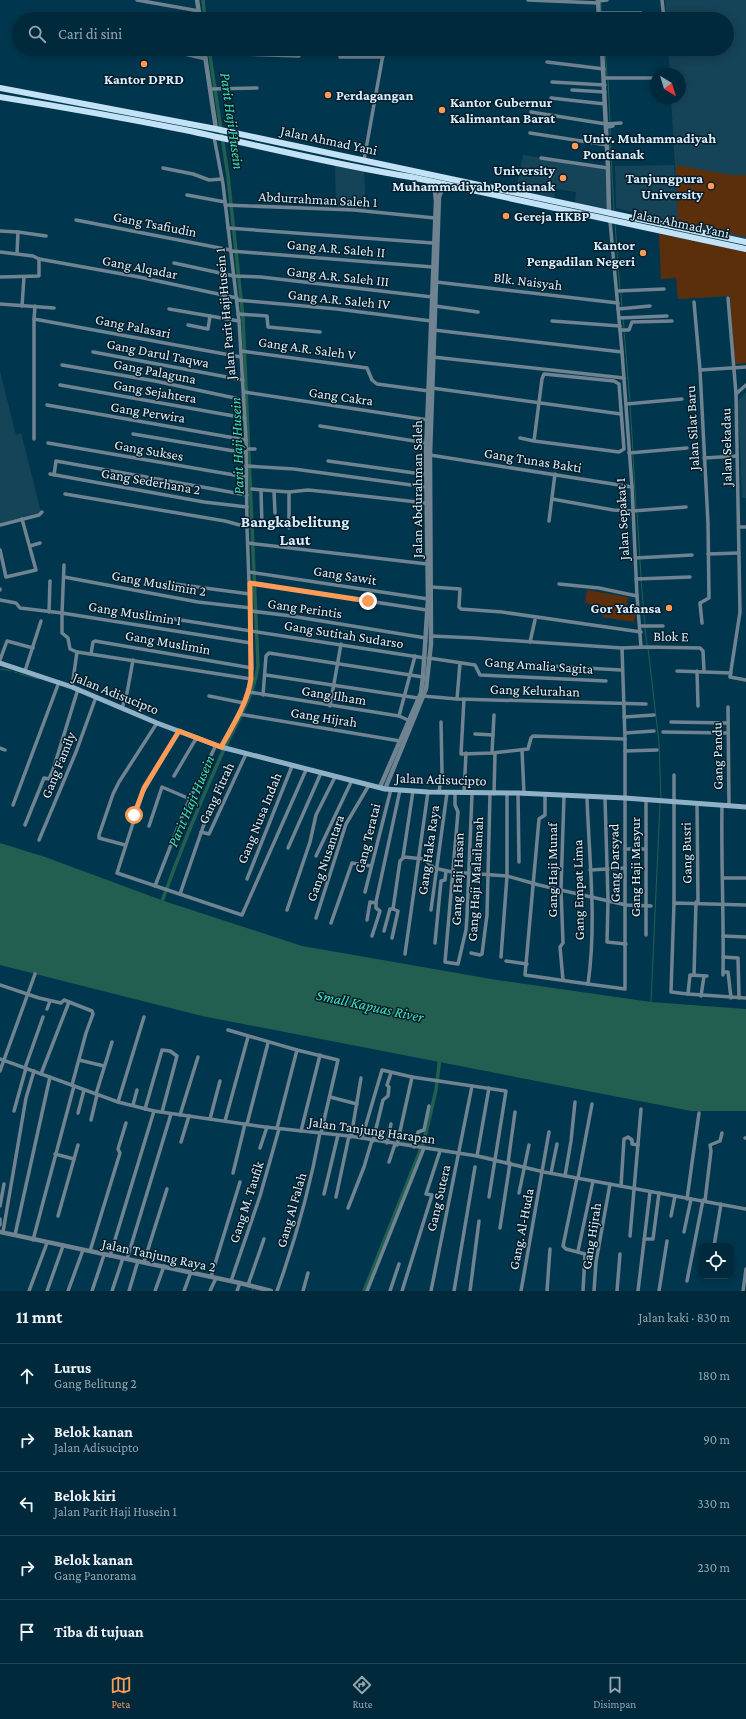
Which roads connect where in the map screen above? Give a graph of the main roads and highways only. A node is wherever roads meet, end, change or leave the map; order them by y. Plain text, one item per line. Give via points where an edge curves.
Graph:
1 (0, 88) edge
2 (0, 97) edge
3 (87, 104) junction
4 (85, 112) junction
5 (335, 155) junction
6 (333, 163) junction
7 (582, 207) junction
8 (580, 214) junction
9 (746, 242) edge
10 (746, 249) edge
11 (0, 663) edge
12 (746, 807) edge

1 - 3 highway, Jalan Ahmad Yani
2 - 4 highway, Jalan Ahmad Yani
3 - 4 highway
3 - 5 highway, Jalan Ahmad Yani
4 - 6 highway, Jalan Ahmad Yani
5 - 6 highway
5 - 7 highway, Jalan Ahmad Yani
6 - 8 highway, Jalan Ahmad Yani
7 - 8 highway
7 - 9 highway, Jalan Ahmad Yani
8 - 10 highway, Jalan Ahmad Yani
11 - 12 main road, Jalan Adisucipto via 75,688 157,723 220,746 382,788 447,793 625,798

